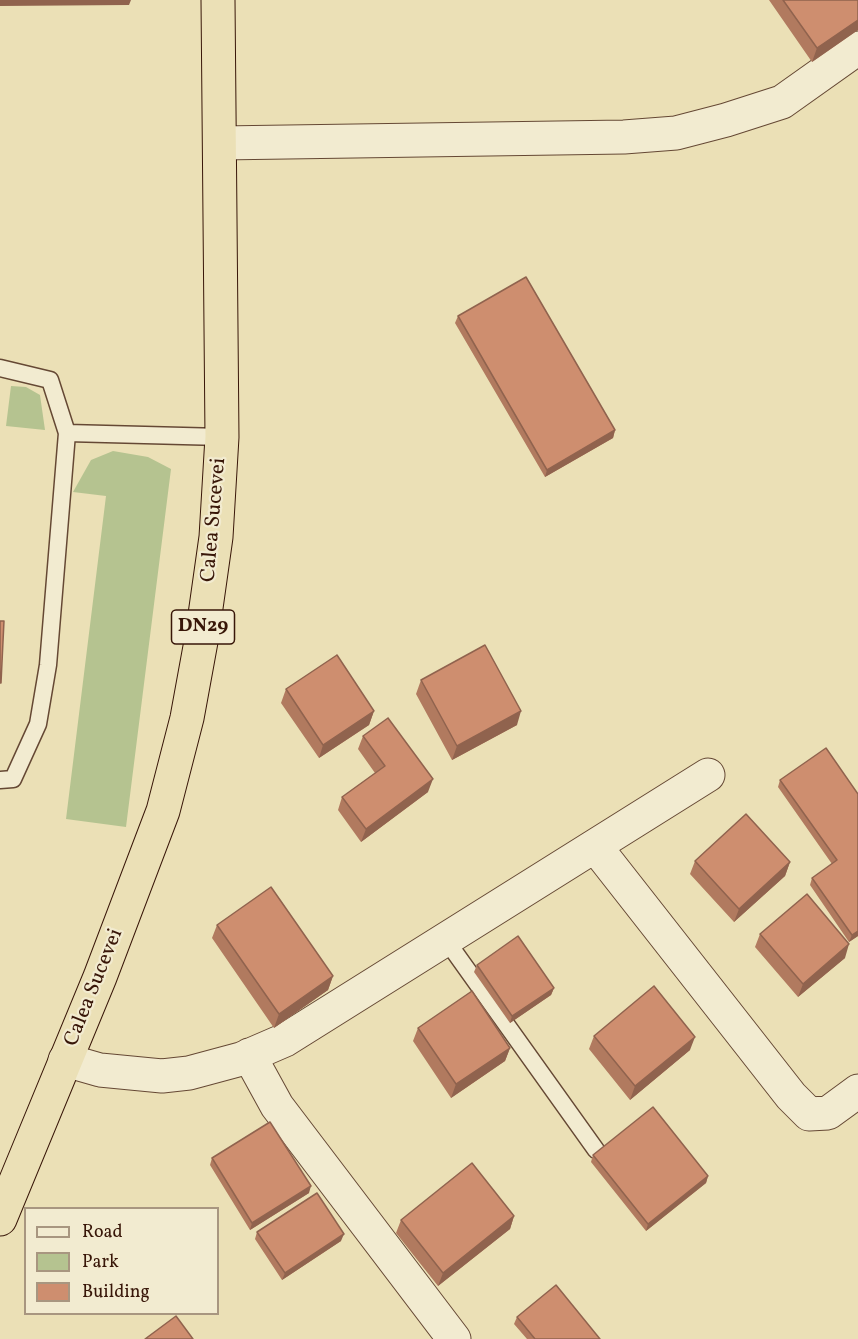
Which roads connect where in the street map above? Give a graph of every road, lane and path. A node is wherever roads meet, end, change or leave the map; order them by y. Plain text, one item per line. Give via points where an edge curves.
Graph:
1 (218, 0) edge
2 (858, 48) edge
3 (220, 143) junction
4 (0, 368) edge
5 (67, 433) junction
6 (222, 437) junction
7 (708, 775) dead end
8 (0, 780) edge
9 (595, 846) junction
10 (446, 940) junction
11 (249, 1055) junction
12 (65, 1060) junction
13 (858, 1091) edge
14 (596, 1150) edge
15 (0, 1219) edge
16 (454, 1339) edge

1 - 3 highway, Calea Sucevei / DN29
2 - 3 street via 782,102 676,133
3 - 6 highway, Calea Sucevei / DN29
4 - 5 lane via 50,380
5 - 6 lane
5 - 8 lane via 48,665 39,724 13,779
6 - 12 highway, Calea Sucevei / DN29 via 216,537 187,718 163,811
7 - 9 street
9 - 10 street
9 - 13 street via 809,1114 828,1113
10 - 11 street via 323,1018
10 - 14 lane
11 - 12 street via 189,1073 162,1076 100,1070
11 - 16 street via 277,1106
12 - 15 highway, Calea Sucevei / DN29

